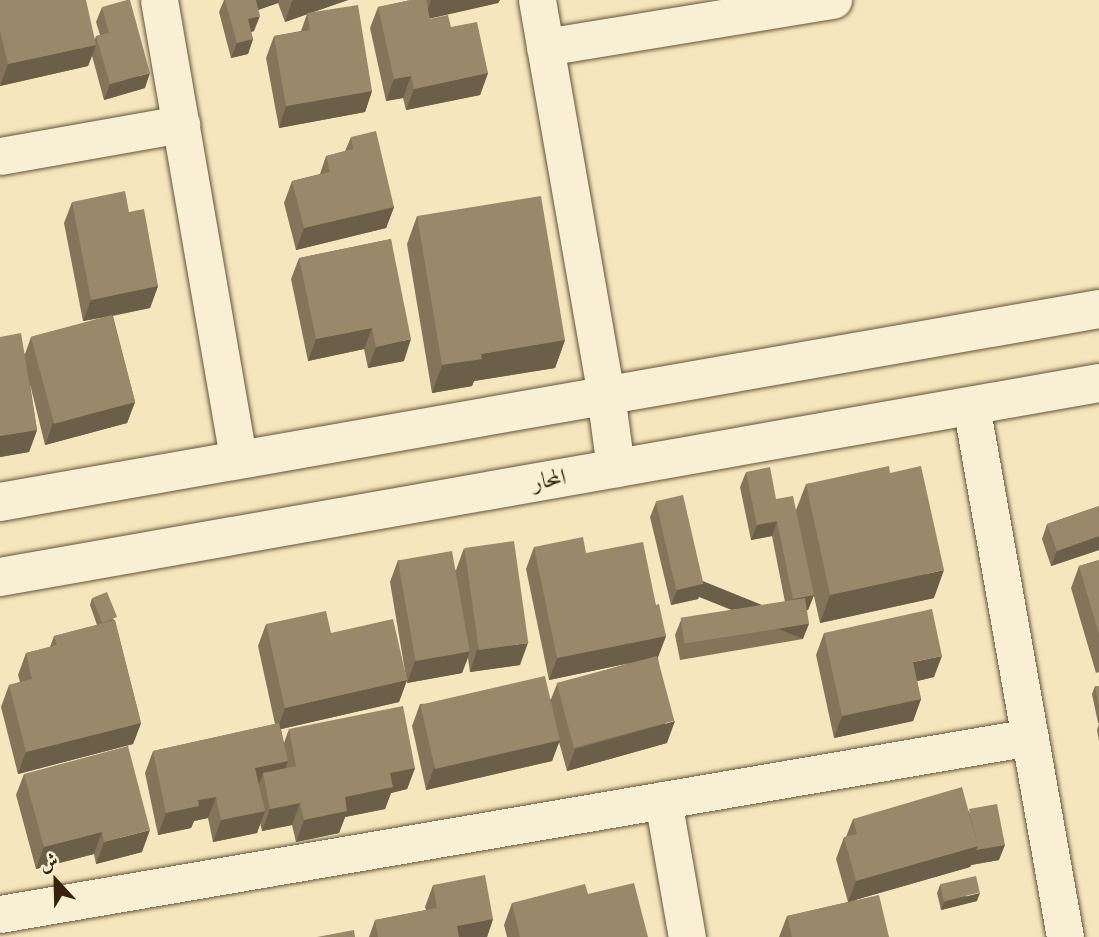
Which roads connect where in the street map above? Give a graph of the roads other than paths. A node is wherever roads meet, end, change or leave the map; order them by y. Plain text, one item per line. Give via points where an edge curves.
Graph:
1 (159, 0) edge
2 (537, 0) edge
3 (833, 0) edge
4 (545, 47) junction
5 (181, 124) junction
6 (0, 156) edge
7 (1099, 309) edge
8 (1099, 383) edge
9 (606, 395) junction
10 (971, 405) junction
11 (238, 459) junction
12 (616, 468) junction
13 (0, 502) edge
14 (0, 577) edge
15 (1030, 737) junction
16 (663, 800) junction
17 (18, 920) edge
18 (687, 937) edge
19 (1065, 937) edge

1 - 5 street
2 - 4 street
3 - 4 street
4 - 9 street
5 - 6 street
5 - 11 street
7 - 9 street
8 - 10 street, المحار
9 - 11 street
9 - 12 street
10 - 12 street, المحار
10 - 15 street
11 - 13 street
12 - 14 street, المحار
15 - 16 street
15 - 19 street
16 - 17 street
16 - 18 street

